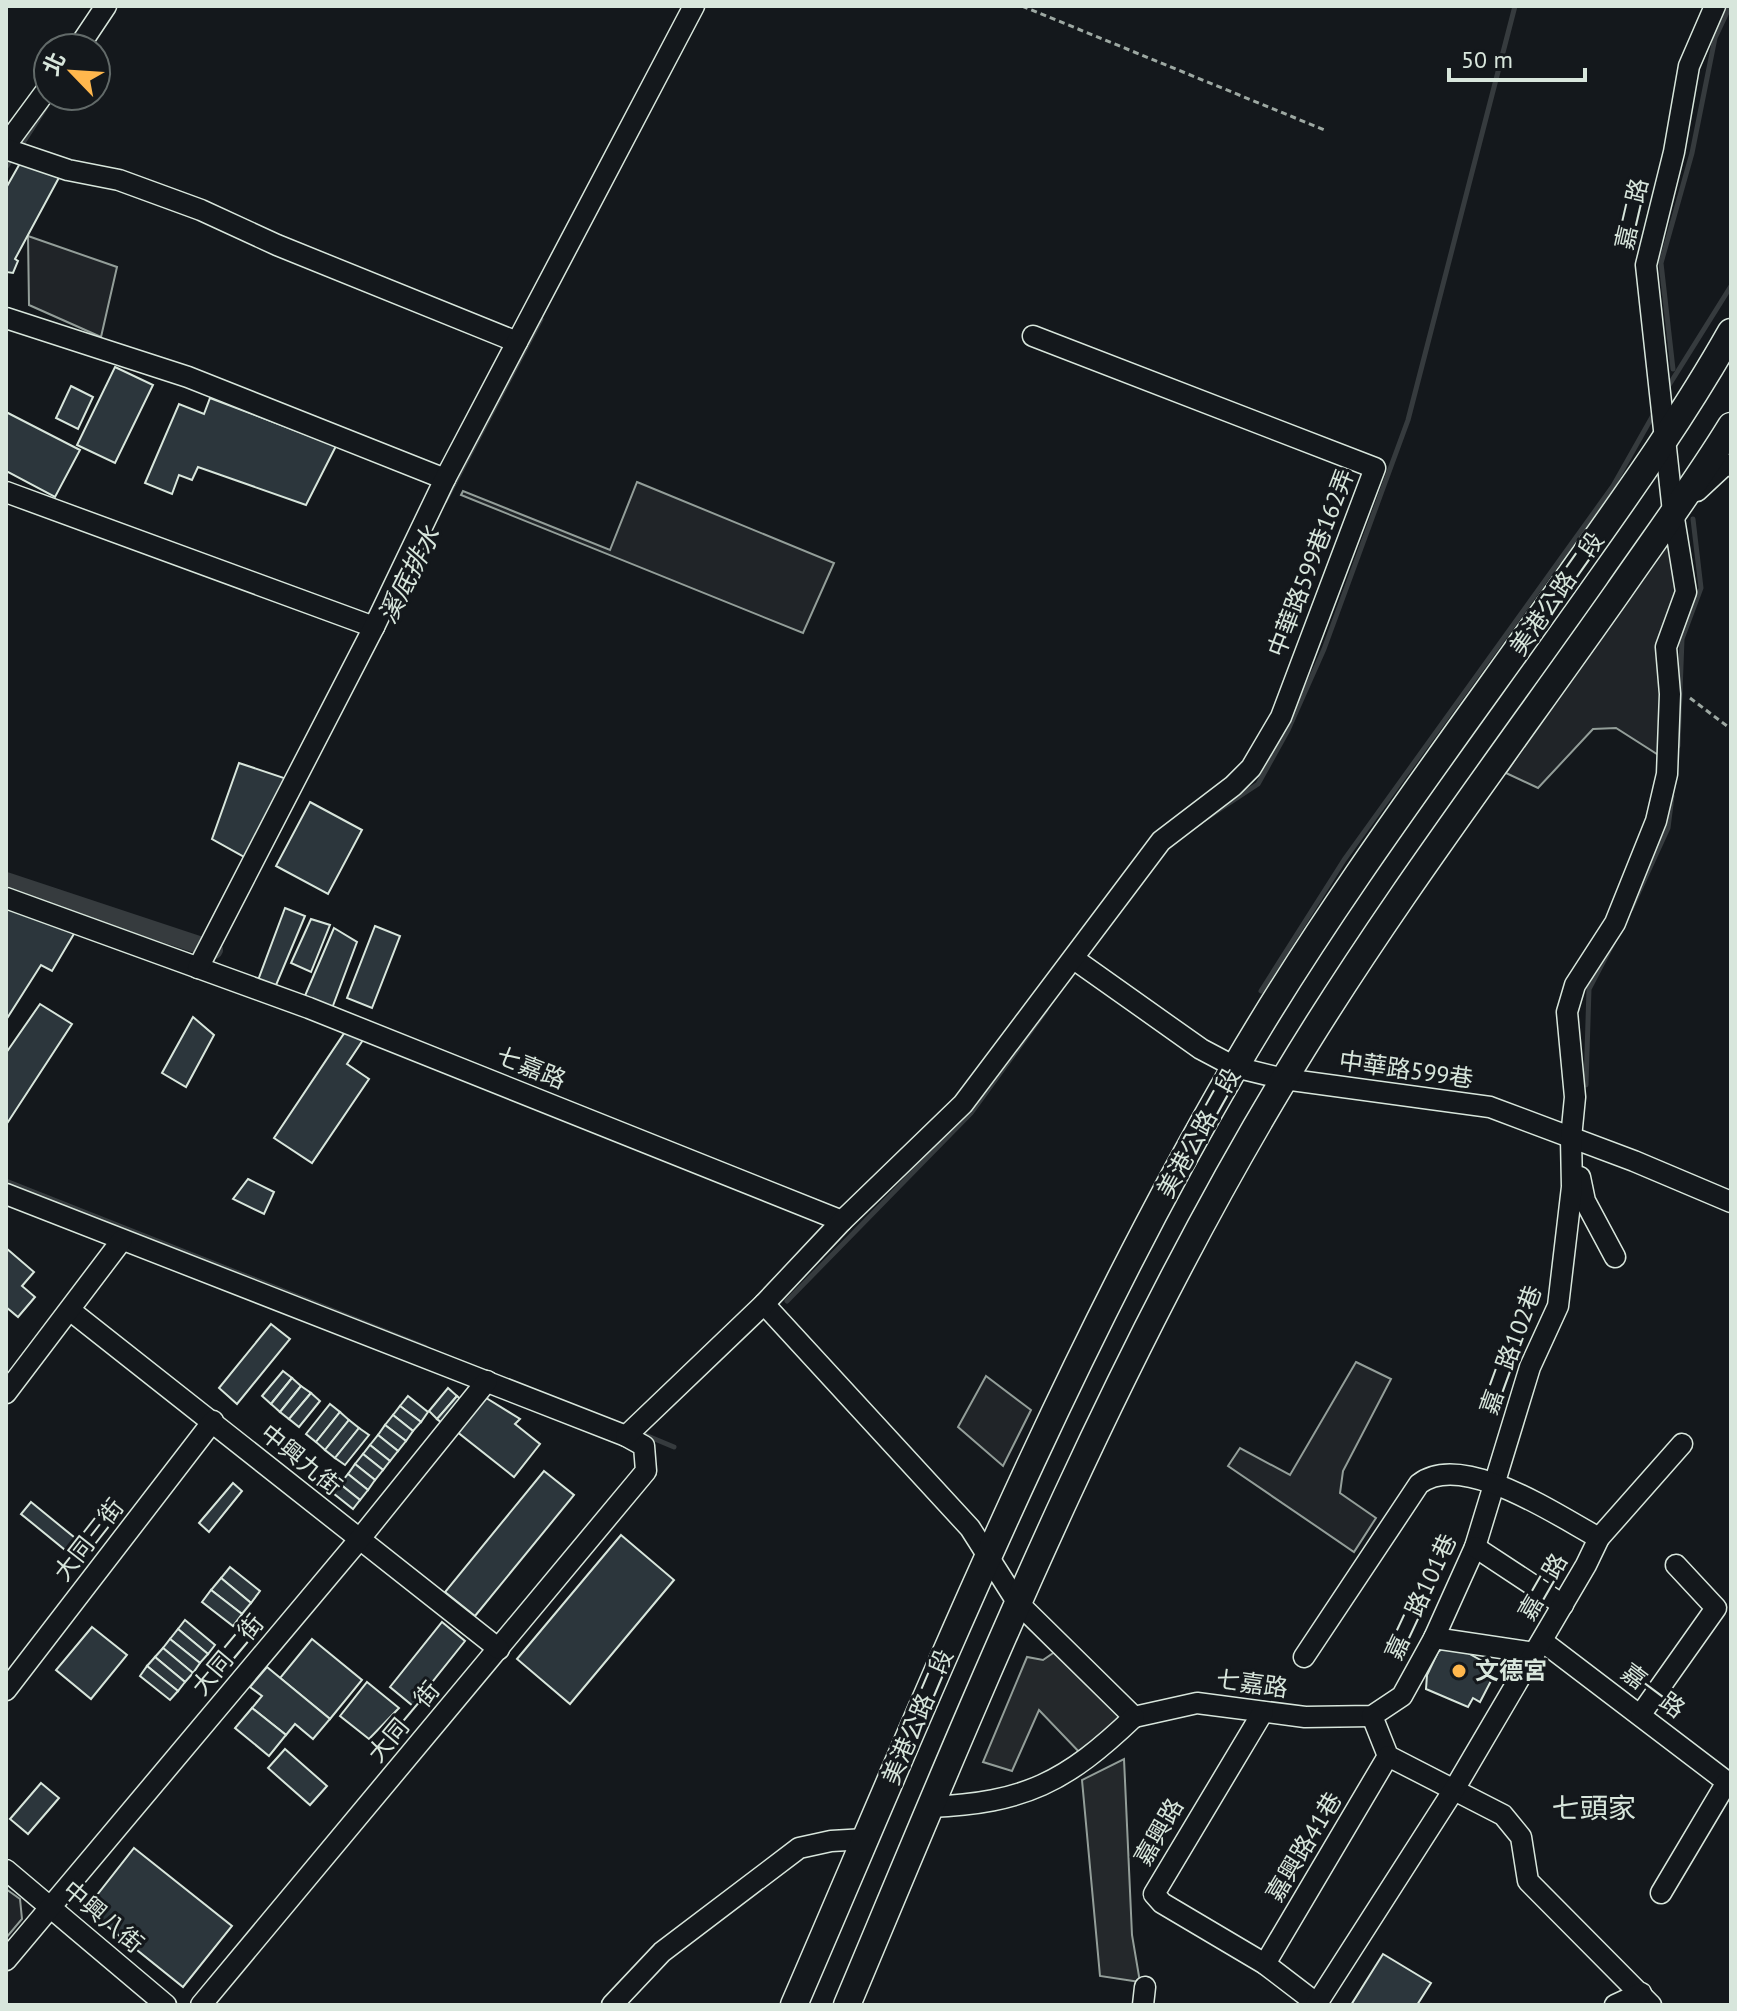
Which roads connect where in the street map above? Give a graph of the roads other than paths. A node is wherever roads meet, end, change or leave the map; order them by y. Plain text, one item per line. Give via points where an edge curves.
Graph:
1 (106, 6) edge
2 (694, 6) edge
3 (1715, 6) edge
4 (89, 32) edge
5 (33, 112) edge
6 (11, 149) edge
7 (6, 318) edge
8 (1731, 332) edge
9 (1033, 336) dead end
10 (517, 342) junction
11 (1731, 426) edge
12 (1667, 439) junction
13 (1731, 466) edge
14 (445, 479) junction
15 (6, 492) edge
16 (1673, 512) junction
17 (374, 627) junction
18 (6, 898) edge
19 (1081, 964) junction
20 (198, 968) junction
21 (1235, 1067) junction
22 (1284, 1079) junction
23 (1572, 1148) junction
24 (6, 1194) edge
25 (1731, 1202) edge
26 (842, 1221) junction
27 (122, 1240) junction
28 (1615, 1257) dead end
29 (764, 1304) junction
30 (71, 1311) junction
31 (487, 1381) junction
32 (6, 1393) edge
33 (213, 1421) junction
34 (626, 1436) junction
35 (1682, 1444) dead end
36 (1495, 1483) junction
37 (1599, 1538) junction
38 (358, 1541) junction
39 (1475, 1547) junction
40 (988, 1555) junction
41 (1676, 1565) dead end
42 (1017, 1602) junction
43 (1563, 1605) junction
44 (1434, 1638) junction
45 (1538, 1647) junction
46 (499, 1649) junction
47 (1304, 1657) dead end
48 (6, 1690) edge
49 (1263, 1712) junction
50 (1641, 1714) junction
51 (1372, 1716) junction
52 (1134, 1717) junction
53 (1388, 1756) junction
54 (1729, 1784) edge
55 (1455, 1788) junction
56 (930, 1807) junction
57 (866, 1839) junction
58 (6, 1870) edge
59 (1661, 1893) dead end
60 (50, 1907) junction
61 (6, 1960) edge
62 (1265, 1964) junction
63 (1646, 1999) edge
64 (1316, 2004) edge
65 (166, 2005) edge
66 (201, 2005) edge
67 (612, 2005) edge
68 (794, 2005) edge
69 (847, 2005) edge
70 (1615, 2005) edge

1 - 4 street
2 - 10 street
3 - 12 street, 嘉二路 via 1689,66 1646,265
5 - 6 street
6 - 10 street via 201,210
7 - 14 street via 188,377
8 - 12 main road, 美港公路二段
9 - 19 street, 中華路599巷162弄 via 1375,468 1281,717 1251,768 1161,841
10 - 14 street
11 - 16 main road, 美港公路二段
12 - 16 street, 嘉二路
12 - 21 main road, 美港公路二段 via 1352,884
13 - 16 street via 1726,464
14 - 17 street
15 - 17 street
16 - 22 main road, 美港公路二段
16 - 23 street, 嘉二路102巷 via 1686,592 1666,647 1667,774 1656,821 1615,923 1575,985 1567,1012 1575,1097
17 - 20 street
18 - 20 street, 七嘉路
19 - 21 street, 中華路599巷
19 - 26 street via 963,1104
20 - 26 street, 七嘉路
21 - 22 street, 中華路599巷
21 - 40 main road, 美港公路二段 via 1118,1280
22 - 23 street, 中華路599巷 via 1490,1107
22 - 42 main road, 美港公路二段 via 1143,1336
23 - 25 street, 中華路599巷
23 - 28 street via 1585,1201
23 - 36 street, 嘉二路102巷 via 1558,1306 1530,1367
24 - 27 street
26 - 29 street
27 - 30 street
27 - 31 street
29 - 34 street
29 - 40 street via 970,1528
30 - 32 street
30 - 33 street, 中興九街
31 - 34 street
31 - 38 street, 大同二街
33 - 38 street, 中興九街
33 - 48 street, 大同三街
34 - 46 street, 大同一街 via 644,1446 646,1471
35 - 37 street
36 - 37 street, 嘉二路
36 - 39 street, 嘉二路101巷
36 - 47 street, 嘉二路 via 1446,1473 1432,1474 1419,1484
37 - 43 street, 嘉二路
38 - 46 street, 中興九街
38 - 60 street, 大同二街
39 - 43 street
39 - 44 street, 嘉二路101巷
40 - 42 street
40 - 57 main road, 美港公路二段
41 - 50 street via 1716,1608
42 - 52 street
42 - 56 main road, 美港公路二段
43 - 45 street, 嘉二路
44 - 45 street
44 - 51 street, 嘉二路101巷 via 1402,1696
45 - 50 street, 嘉一路
45 - 55 street, 嘉二路
46 - 66 street, 大同一街
49 - 51 street, 七嘉路
49 - 52 street, 七嘉路 via 1197,1703
49 - 62 street, 嘉興路 via 1154,1894
50 - 54 street, 嘉一路
51 - 53 street
52 - 56 street via 1090,1759 1044,1785 976,1805
53 - 55 street
53 - 62 street, 嘉興路41巷
54 - 59 street
55 - 63 street via 1503,1815 1521,1837 1528,1881
55 - 64 street, 嘉二路
56 - 69 main road, 美港公路二段
57 - 67 street via 799,1848 662,1952
57 - 68 main road, 美港公路二段
58 - 60 street, 中興八街
60 - 61 street, 大同二街
60 - 65 street, 中興八街
62 - 64 street, 嘉興路
63 - 70 street

